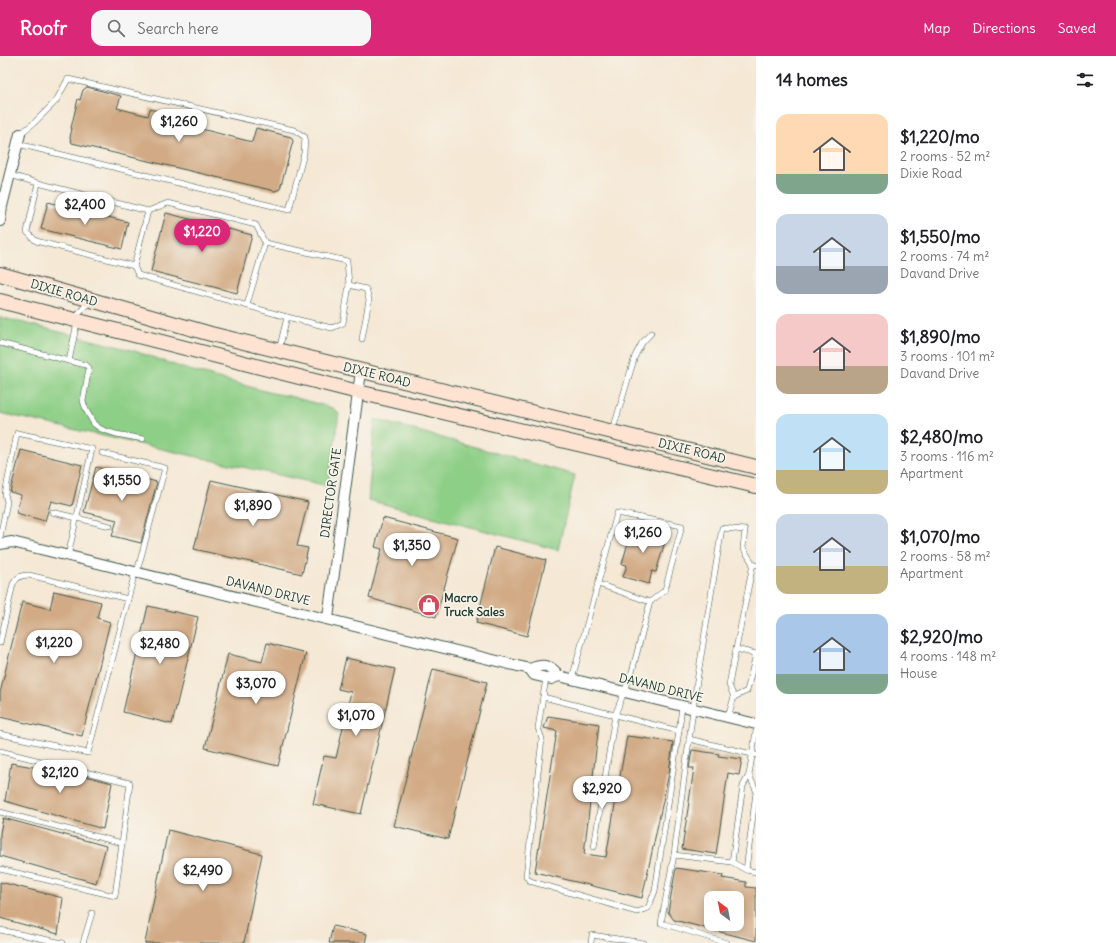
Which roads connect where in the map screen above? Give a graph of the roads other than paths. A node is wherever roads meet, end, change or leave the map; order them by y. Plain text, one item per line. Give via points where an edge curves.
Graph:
1 (19, 139) junction
2 (10, 175) junction
3 (38, 183) junction
4 (148, 211) junction
5 (0, 221) edge
6 (265, 243) junction
7 (134, 266) junction
8 (0, 274) edge
9 (349, 285) junction
10 (0, 302) edge
11 (93, 302) junction
12 (247, 305) junction
13 (287, 317) junction
14 (77, 321) junction
15 (651, 333) dead end
16 (362, 339) dead end
17 (0, 343) edge
18 (279, 350) junction
19 (69, 361) junction
20 (361, 371) junction
21 (358, 392) junction
22 (615, 423) dead end
23 (143, 439) dead end
24 (102, 453) dead end
25 (756, 467) edge
26 (756, 486) edge
27 (52, 512) dead end
28 (77, 518) junction
29 (110, 526) dead end
30 (0, 537) edge
31 (0, 544) edge
32 (68, 556) junction
33 (754, 564) edge
34 (136, 572) junction
35 (598, 584) junction
36 (128, 600) junction
37 (650, 602) junction
38 (328, 618) junction
39 (0, 643) edge
40 (736, 649) junction
41 (756, 654) edge
42 (530, 669) junction
43 (559, 676) junction
44 (546, 678) junction
45 (572, 679) junction
46 (624, 692) junction
47 (543, 697) junction
48 (734, 697) junction
49 (682, 706) junction
50 (693, 709) junction
51 (615, 715) junction
52 (728, 717) junction
53 (756, 724) edge
54 (679, 731) junction
55 (756, 731) edge
56 (0, 734) edge
57 (689, 739) junction
58 (0, 751) edge
59 (754, 754) edge
60 (749, 775) junction
61 (756, 791) edge
62 (0, 812) edge
63 (122, 843) junction
64 (594, 847) dead end
65 (674, 855) junction
66 (732, 862) junction
67 (0, 869) edge
68 (746, 870) junction
69 (756, 872) edge
70 (92, 913) dead end
71 (0, 930) edge
72 (63, 943) edge
73 (83, 943) edge
74 (591, 943) edge
75 (644, 943) edge
76 (727, 943) edge

1 - 1 lane via 289,210 304,153 305,137 294,130 68,79 56,101
1 - 2 street
2 - 3 lane
2 - 5 street
3 - 4 lane
3 - 7 lane via 27,232 36,241
4 - 6 lane via 168,203 256,225
4 - 7 lane
6 - 9 lane via 347,261
6 - 12 lane
7 - 12 lane via 138,274
8 - 11 main road, DIXIE ROAD
9 - 13 lane via 343,323 332,328
9 - 16 lane via 366,289 370,300
10 - 14 main road, DIXIE ROAD
11 - 14 lane via 81,310
11 - 18 main road, DIXIE ROAD
12 - 13 lane
13 - 18 lane
14 - 19 lane
14 - 21 main road, DIXIE ROAD
15 - 22 lane via 635,356
17 - 19 lane
18 - 20 main road, DIXIE ROAD
19 - 23 lane via 89,368 83,401 94,424 116,434
20 - 21 street, DIRECTOR GATE
20 - 25 main road, DIXIE ROAD
21 - 26 main road, DIXIE ROAD
21 - 38 street, DIRECTOR GATE
24 - 34 lane via 165,468
27 - 28 lane
28 - 29 lane
28 - 30 lane via 92,449 17,433 5,494 8,502
28 - 32 lane
31 - 32 street, DAVAND DRIVE via 12,542
32 - 34 street, DAVAND DRIVE
33 - 40 lane
33 - 50 lane via 743,548 744,530 722,528
34 - 36 lane
34 - 38 street, DAVAND DRIVE
35 - 37 lane
35 - 37 lane via 617,513 682,526 665,590
35 - 45 lane
36 - 39 lane via 23,575 13,584
36 - 56 lane via 88,753
37 - 46 lane via 632,672
38 - 42 street, DAVAND DRIVE
40 - 41 lane
40 - 48 lane via 729,685
41 - 48 lane via 747,691
42 - 43 street, DAVAND DRIVE via 539,665 554,668
42 - 44 street, DAVAND DRIVE via 534,675
43 - 44 street, DAVAND DRIVE
43 - 45 street, DAVAND DRIVE
44 - 47 lane
45 - 46 street, DAVAND DRIVE
46 - 49 street, DAVAND DRIVE
46 - 51 lane
47 - 51 lane
47 - 54 lane via 538,728 542,739 526,876 533,882 637,912 648,908 655,891
48 - 52 lane
49 - 50 street, DAVAND DRIVE
49 - 54 lane
50 - 52 street, DAVAND DRIVE
50 - 57 lane
51 - 54 lane
51 - 64 lane
52 - 53 street, DAVAND DRIVE
55 - 59 lane
57 - 59 lane
57 - 65 lane
58 - 63 lane via 130,783
59 - 60 lane
60 - 61 lane
60 - 66 lane via 743,786
61 - 68 lane
62 - 63 lane
63 - 67 lane via 115,896
65 - 66 lane
65 - 76 lane via 661,923
66 - 68 lane
68 - 69 lane
70 - 73 lane
71 - 72 lane
74 - 75 lane via 592,935

